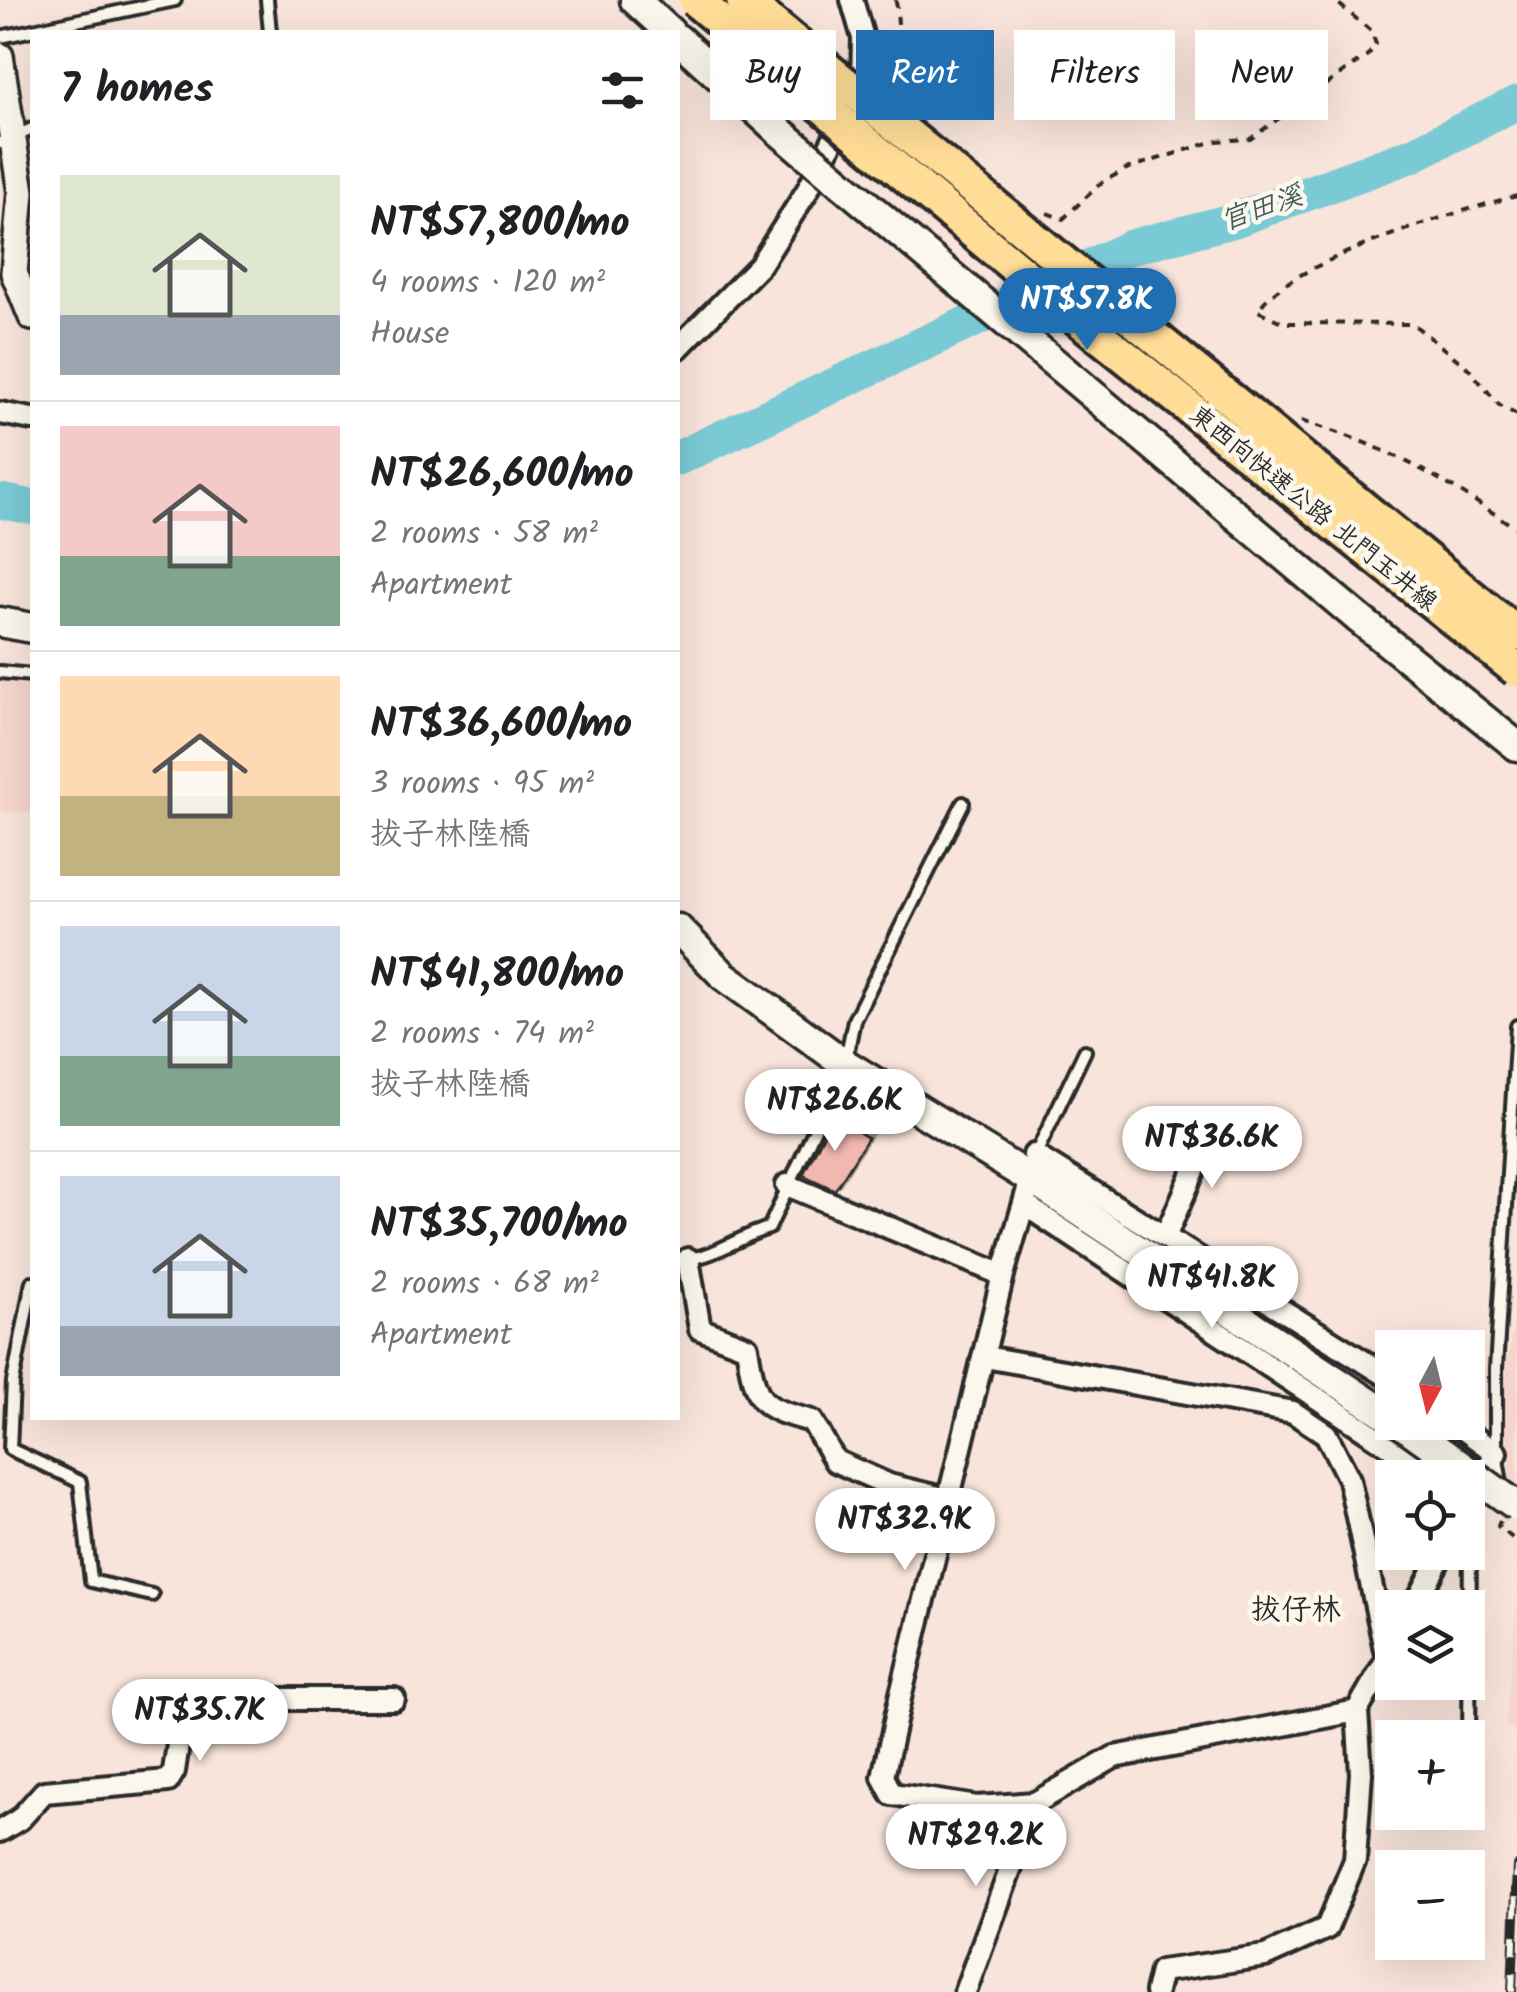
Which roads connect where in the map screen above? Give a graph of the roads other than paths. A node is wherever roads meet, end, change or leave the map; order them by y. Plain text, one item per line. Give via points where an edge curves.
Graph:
1 (175, 0) edge
2 (267, 0) edge
3 (635, 0) edge
4 (695, 0) edge
5 (742, 0) edge
6 (852, 0) edge
7 (37, 30) edge
8 (270, 30) edge
9 (668, 30) edge
10 (30, 31) edge
11 (0, 38) edge
12 (680, 41) edge
13 (0, 56) edge
14 (14, 135) edge
15 (27, 192) edge
16 (7, 266) edge
17 (30, 313) edge
18 (680, 346) edge
19 (0, 413) edge
20 (30, 419) edge
21 (0, 622) edge
22 (30, 628) edge
23 (1517, 634) edge
24 (1517, 670) edge
25 (0, 672) edge
26 (30, 675) edge
27 (1517, 746) edge
28 (963, 803) dead end
29 (681, 929) edge
30 (1517, 1026) edge
31 (1085, 1051) dead end
32 (844, 1064) junction
33 (1214, 1125) dead end
34 (1030, 1180) junction
35 (787, 1185) junction
36 (1165, 1237) junction
37 (683, 1259) edge
38 (1003, 1275) junction
39 (30, 1293) edge
40 (985, 1357) junction
41 (1375, 1367) edge
42 (1375, 1407) edge
43 (1424, 1440) edge
44 (1478, 1440) edge
45 (1496, 1453) junction
46 (1413, 1460) edge
47 (1485, 1473) edge
48 (951, 1500) junction
49 (1517, 1506) edge
50 (1517, 1520) edge
51 (1468, 1570) edge
52 (1375, 1590) edge
53 (152, 1594) dead end
54 (1375, 1680) edge
55 (394, 1699) dead end
56 (1357, 1712) junction
57 (1470, 1720) edge
58 (1035, 1803) junction
59 (0, 1831) edge
60 (964, 1992) edge
61 (1156, 1992) edge

1 - 7 lane
2 - 8 lane
3 - 9 main road
4 - 24 highway, 東西向快速公路 北門玉井線, bridge via 1072,315
5 - 23 highway, 東西向快速公路 北門玉井線, bridge
6 - 18 street via 863,38 862,83 760,265
10 - 11 lane
12 - 27 main road, bridge via 779,132
13 - 14 street
14 - 15 street
15 - 16 street
16 - 17 street
19 - 20 street
21 - 22 main road
25 - 26 lane
28 - 32 lane via 854,1020
29 - 32 main road via 723,975
30 - 45 lane
31 - 34 lane
32 - 34 main road
32 - 35 lane
33 - 36 street
34 - 36 street
34 - 38 street
34 - 42 main road
34 - 46 street
35 - 37 lane via 769,1228
35 - 38 street
36 - 41 street
37 - 48 street via 700,1329 747,1346 754,1389 774,1411 812,1421 835,1462 889,1485
38 - 40 street
39 - 53 lane via 13,1382 10,1449 80,1482 90,1581
40 - 48 street
40 - 52 street via 1293,1412 1326,1434 1349,1480
43 - 49 main road, bridge
44 - 45 street
45 - 47 street
45 - 50 lane via 1506,1511
48 - 58 street via 883,1777 892,1794 976,1806
51 - 57 lane
54 - 56 street
55 - 59 street via 185,1699 168,1781 44,1792
56 - 58 street via 1114,1757
56 - 61 street via 1355,1860 1328,1928 1266,1956 1161,1972
58 - 60 street

